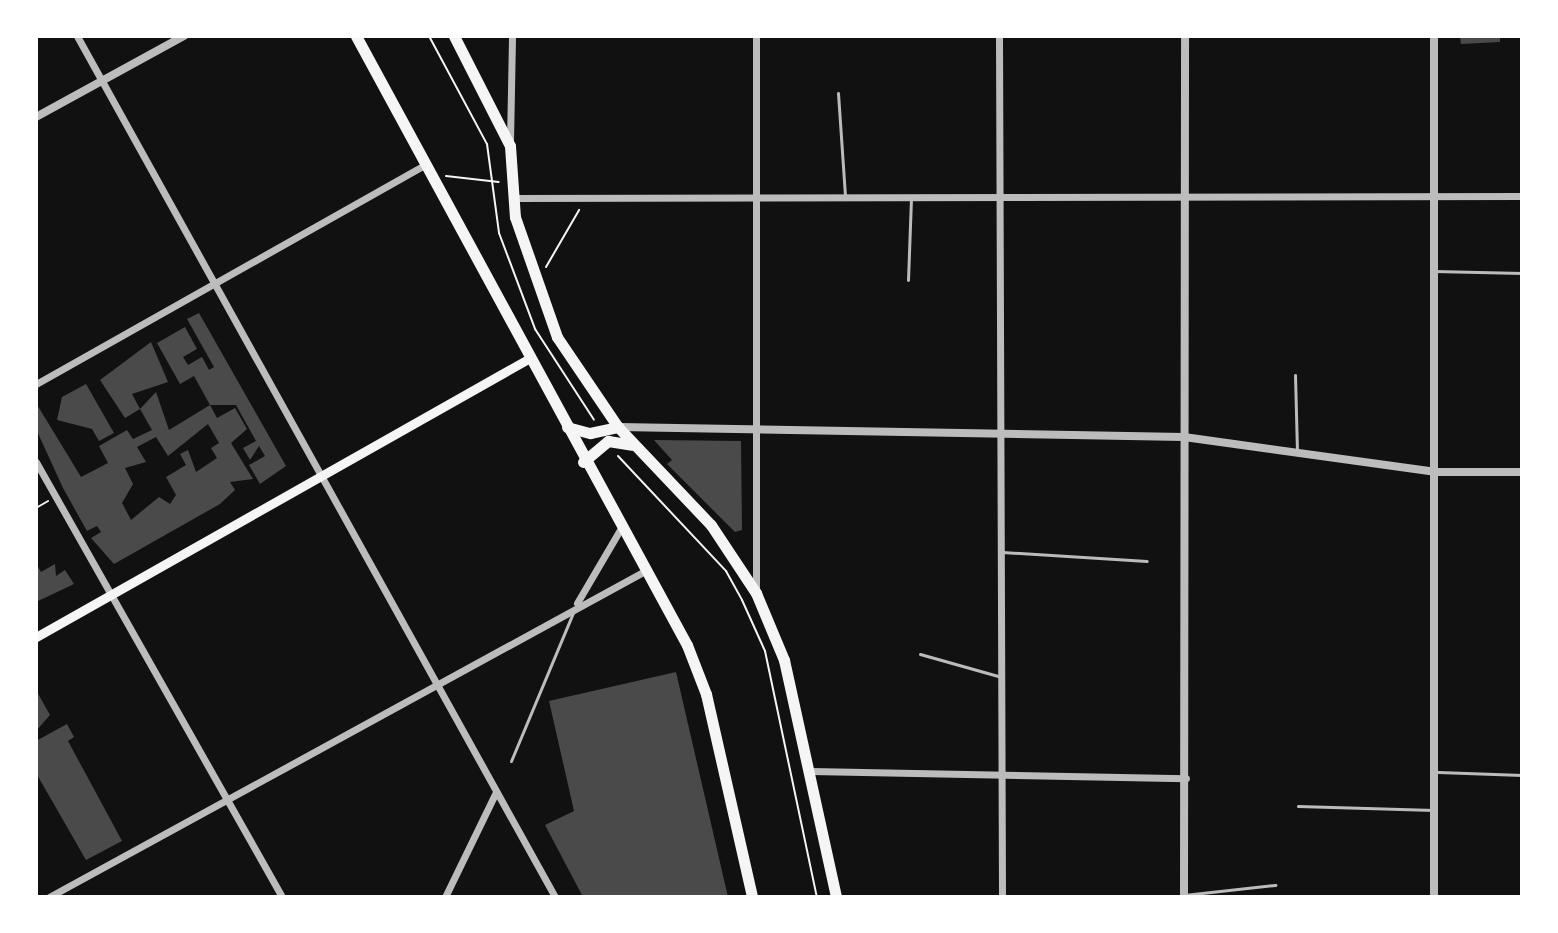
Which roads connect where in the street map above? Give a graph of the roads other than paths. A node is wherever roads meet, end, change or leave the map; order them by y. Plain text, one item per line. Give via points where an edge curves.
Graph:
1 (77, 36) edge
2 (184, 36) edge
3 (356, 36) edge
4 (454, 36) edge
5 (512, 36) edge
6 (756, 36) edge
7 (999, 36) edge
8 (1185, 36) edge
9 (1434, 36) edge
10 (102, 80) junction
11 (838, 93) dead end
12 (36, 117) edge
13 (510, 146) junction
14 (428, 169) junction
15 (1001, 196) junction
16 (1185, 196) junction
17 (1434, 196) junction
18 (1522, 196) edge
19 (845, 197) junction
20 (911, 197) junction
21 (513, 198) junction
22 (757, 198) junction
23 (1434, 271) junction
24 (1522, 273) edge
25 (908, 280) dead end
26 (213, 281) junction
27 (530, 358) junction
28 (1295, 375) dead end
29 (36, 384) edge
30 (567, 427) junction
31 (618, 427) junction
32 (758, 428) junction
33 (1002, 432) junction
34 (1184, 437) junction
35 (632, 445) junction
36 (1297, 450) junction
37 (36, 462) edge
38 (583, 462) junction
39 (1435, 472) junction
40 (1522, 472) edge
41 (319, 477) junction
42 (621, 528) junction
43 (1002, 552) junction
44 (1147, 561) dead end
45 (645, 571) junction
46 (756, 593) junction
47 (111, 594) junction
48 (576, 605) junction
49 (36, 637) edge
50 (920, 654) dead end
51 (1002, 677) junction
52 (435, 682) junction
53 (511, 761) dead end
54 (811, 771) junction
55 (1434, 772) junction
56 (1522, 775) edge
57 (1003, 777) junction
58 (1186, 778) junction
59 (496, 792) junction
60 (229, 797) junction
61 (1298, 806) dead end
62 (1434, 810) junction
63 (1275, 885) dead end
64 (1184, 896) edge
65 (49, 897) edge
66 (282, 897) edge
67 (445, 897) edge
68 (555, 897) edge
69 (752, 897) edge
70 (836, 897) edge
71 (1002, 897) edge
72 (1434, 897) edge

1 - 10 street
2 - 10 street
3 - 14 main road
4 - 13 main road
5 - 13 street
6 - 22 street
7 - 15 street
8 - 16 street
9 - 17 street
10 - 12 street
10 - 26 street
11 - 19 lane
13 - 21 main road
14 - 26 street
14 - 27 main road
15 - 16 street
15 - 20 street
15 - 33 street
16 - 17 street
16 - 34 street
17 - 18 street
17 - 23 street
19 - 20 street
19 - 22 street
20 - 25 lane
21 - 22 street
21 - 31 main road via 535,286 557,337
22 - 32 street
23 - 24 lane
23 - 39 street
26 - 29 street
26 - 41 street
27 - 30 main road
27 - 41 main road
28 - 36 lane
30 - 31 main road via 590,433
30 - 38 main road
31 - 32 street
31 - 35 main road
32 - 33 street
32 - 46 street
33 - 34 street
33 - 43 street
34 - 36 street
34 - 58 street
35 - 38 main road via 608,441
35 - 46 main road via 711,525
36 - 39 street
37 - 47 street
38 - 42 main road
39 - 40 street
39 - 55 street
41 - 47 main road
41 - 52 street
42 - 45 main road
42 - 48 street
43 - 44 lane
43 - 51 street
45 - 48 street
45 - 69 main road via 706,694
46 - 54 main road via 784,660
47 - 49 main road
47 - 60 street
48 - 52 street
48 - 53 lane
50 - 51 lane
51 - 57 street
52 - 59 street
52 - 60 street
54 - 57 street
54 - 70 main road
55 - 56 lane
55 - 62 street
57 - 58 street
57 - 71 street
58 - 64 street
59 - 67 street
59 - 68 street
60 - 65 street
60 - 66 street
61 - 62 lane
62 - 72 street
63 - 64 lane

